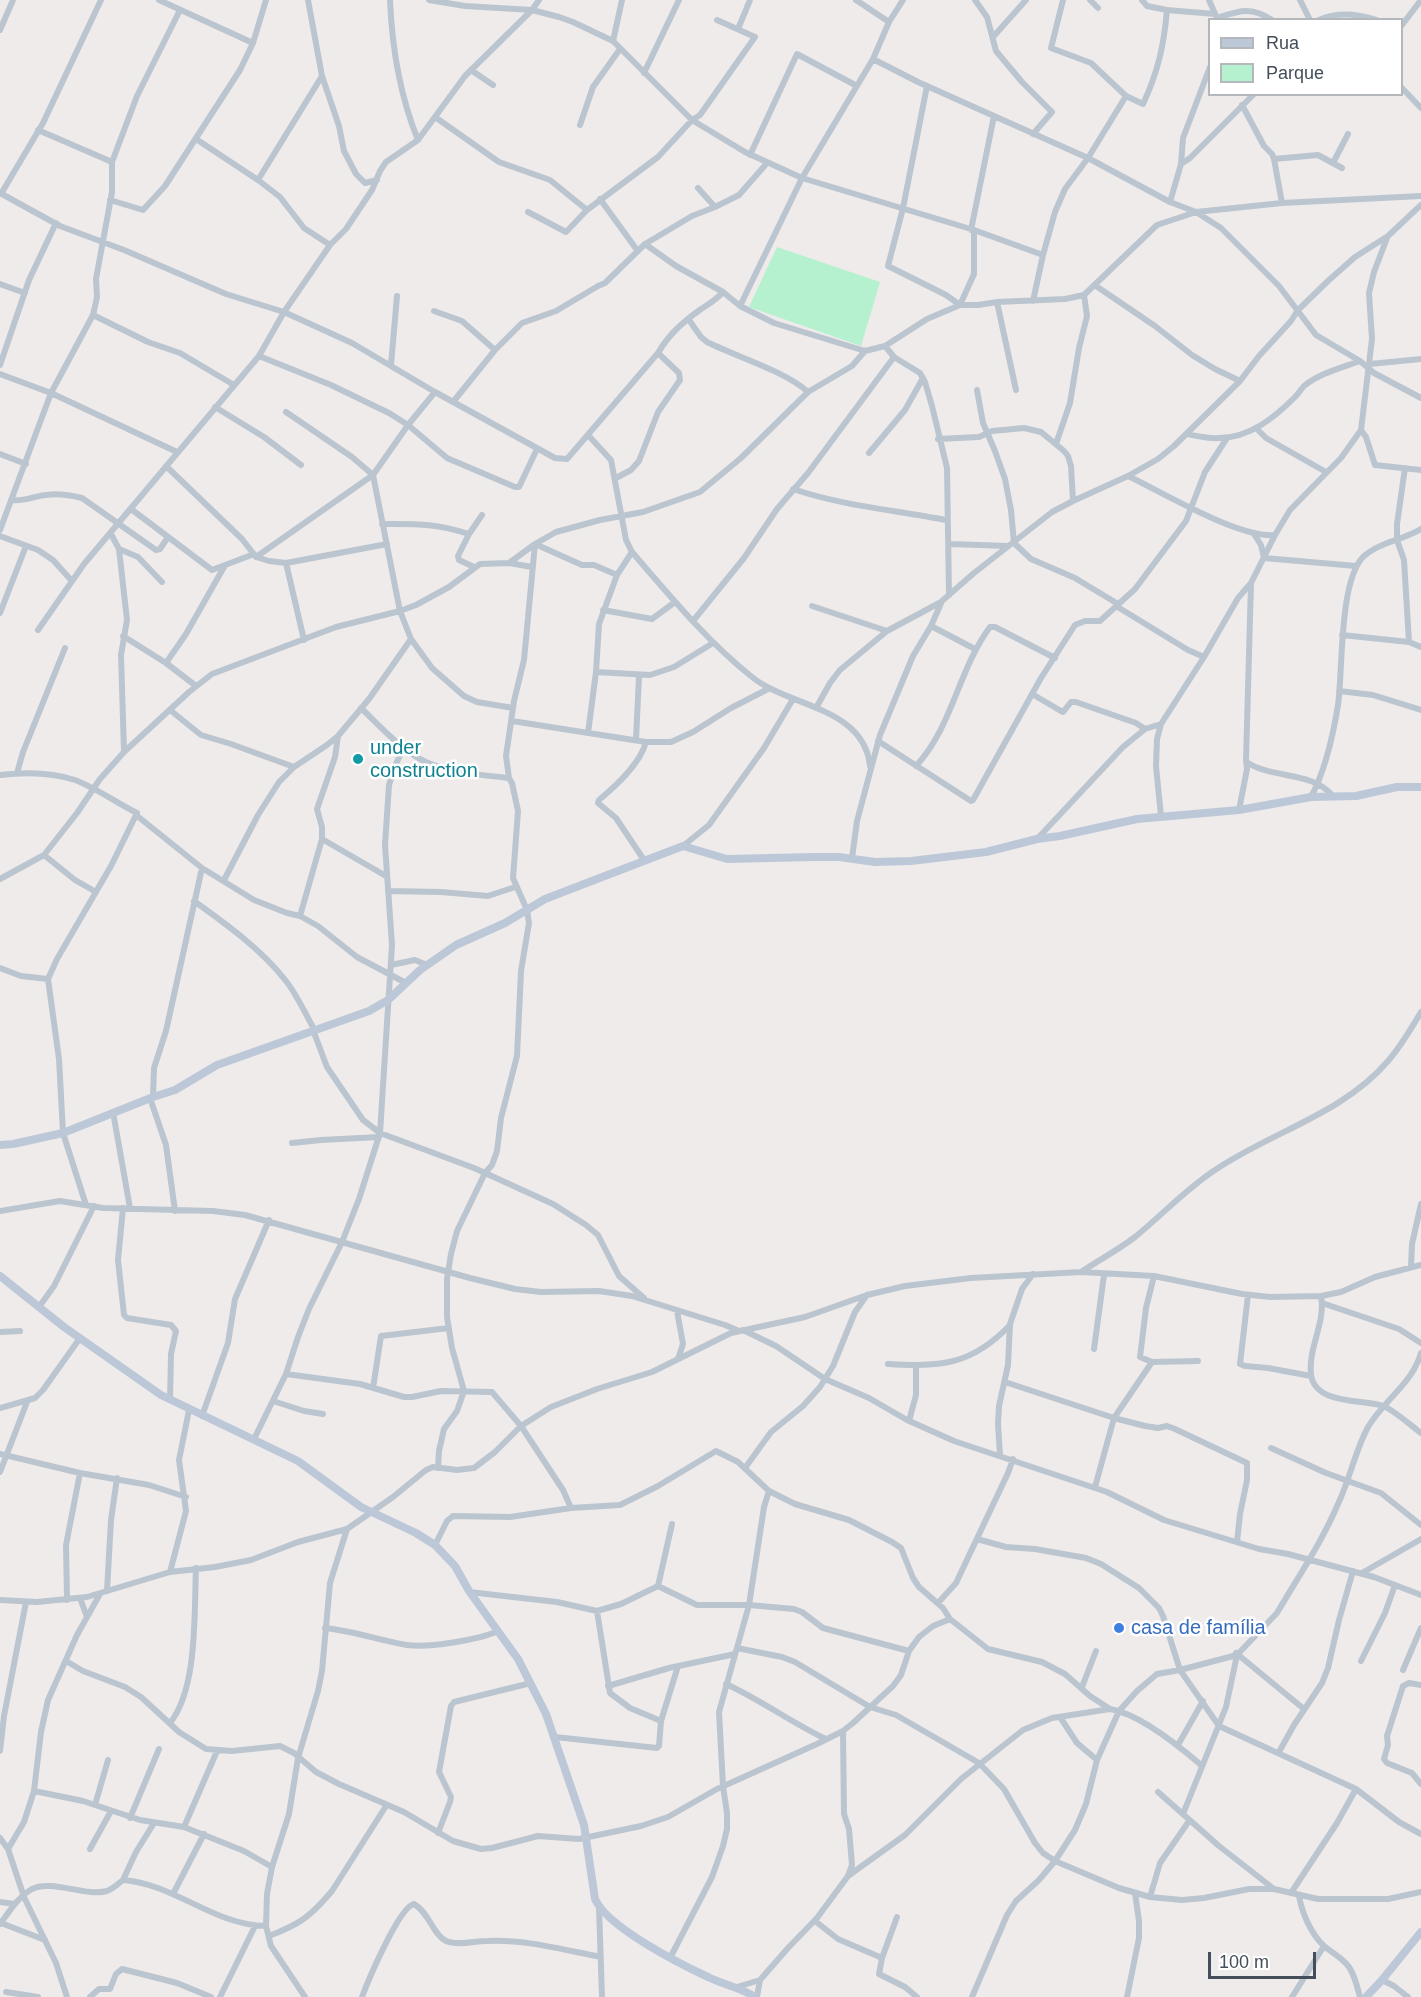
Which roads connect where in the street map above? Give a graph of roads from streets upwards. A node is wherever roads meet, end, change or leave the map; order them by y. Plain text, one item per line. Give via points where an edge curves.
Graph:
1 (13, 0) edge
2 (101, 0) edge
3 (159, 0) edge
4 (266, 0) edge
5 (308, 0) edge
6 (390, 0) edge
7 (429, 0) edge
8 (539, 0) edge
9 (622, 0) edge
10 (679, 0) edge
11 (750, 0) edge
12 (856, 0) edge
13 (903, 0) edge
14 (975, 0) edge
15 (1026, 0) edge
16 (1064, 0) edge
17 (1089, 0) edge
18 (1142, 0) edge
19 (1209, 0) edge
20 (1300, 0) edge
21 (1421, 0) edge
22 (1098, 8) dead end
23 (180, 10) junction
24 (532, 10) junction
25 (1167, 10) junction
26 (1216, 17) edge
27 (1268, 18) edge
28 (1309, 18) edge
29 (1323, 18) edge
30 (1368, 18) edge
31 (717, 20) dead end
32 (889, 22) junction
33 (1403, 22) edge
34 (738, 29) junction
35 (0, 30) edge
36 (993, 37) junction
37 (613, 41) junction
38 (253, 43) junction
39 (620, 49) junction
40 (873, 59) junction
41 (471, 70) junction
42 (1208, 70) edge
43 (644, 73) junction
44 (322, 76) junction
45 (493, 85) dead end
46 (857, 86) junction
47 (927, 86) junction
48 (1403, 90) edge
49 (1126, 96) junction
50 (1252, 96) edge
51 (1242, 105) junction
52 (1421, 108) edge
53 (994, 116) junction
54 (435, 117) junction
55 (692, 120) junction
56 (580, 125) dead end
57 (38, 130) junction
58 (1033, 134) junction
59 (1348, 134) dead end
60 (196, 139) junction
61 (418, 140) junction
62 (750, 155) junction
63 (1088, 158) junction
64 (1274, 159) junction
65 (112, 162) junction
66 (767, 163) junction
67 (1332, 163) junction
68 (1181, 164) junction
69 (1342, 168) dead end
70 (802, 178) junction
71 (258, 180) junction
72 (377, 180) junction
73 (698, 188) dead end
74 (0, 193) edge
75 (1421, 196) edge
76 (600, 199) junction
77 (110, 200) junction
78 (1170, 202) junction
79 (1282, 203) junction
80 (1421, 205) edge
81 (715, 207) junction
82 (903, 208) junction
83 (587, 210) junction
84 (528, 212) dead end
85 (1196, 212) junction
86 (56, 223) junction
87 (972, 230) junction
88 (1388, 236) junction
89 (102, 242) junction
90 (645, 244) junction
91 (330, 245) junction
92 (637, 250) junction
93 (1043, 255) junction
94 (0, 284) edge
95 (1096, 286) junction
96 (723, 292) junction
97 (25, 293) junction
98 (1084, 295) junction
99 (397, 296) dead end
100 (1033, 301) junction
101 (997, 302) junction
102 (960, 305) junction
103 (740, 306) junction
104 (1298, 310) junction
105 (434, 311) dead end
106 (284, 312) junction
107 (93, 315) junction
108 (688, 320) junction
109 (885, 346) junction
110 (495, 350) junction
111 (865, 351) junction
112 (658, 353) junction
113 (259, 356) junction
114 (894, 357) junction
115 (1421, 359) edge
116 (1359, 361) junction
117 (0, 365) edge
118 (391, 365) junction
119 (1369, 367) junction
120 (0, 374) edge
121 (923, 378) junction
122 (1240, 381) junction
123 (234, 385) junction
124 (977, 390) dead end
125 (1016, 390) dead end
126 (435, 392) junction
127 (808, 392) junction
128 (51, 393) junction
129 (1421, 398) edge
130 (453, 402) junction
131 (215, 407) junction
132 (286, 412) dead end
133 (408, 425) junction
134 (1256, 428) junction
135 (1360, 430) junction
136 (987, 434) junction
137 (1187, 434) junction
138 (588, 435) junction
139 (1227, 438) junction
140 (939, 439) junction
141 (1056, 444) junction
142 (537, 449) junction
143 (177, 452) junction
144 (869, 453) dead end
145 (0, 454) edge
146 (26, 464) junction
147 (301, 465) dead end
148 (166, 466) junction
149 (1404, 468) junction
150 (1421, 470) edge
151 (1326, 472) junction
152 (373, 475) junction
153 (1128, 476) junction
154 (616, 478) junction
155 (793, 489) junction
156 (11, 500) junction
157 (1073, 501) junction
158 (1193, 508) junction
159 (131, 509) junction
160 (482, 515) dead end
161 (621, 516) junction
162 (946, 520) junction
163 (118, 524) junction
164 (382, 524) junction
165 (0, 530) edge
166 (1421, 530) edge
167 (111, 534) junction
168 (469, 534) junction
169 (1254, 534) junction
170 (1275, 535) junction
171 (0, 536) edge
172 (168, 537) junction
173 (1397, 540) junction
174 (949, 543) junction
175 (387, 544) junction
176 (535, 544) junction
177 (1011, 544) junction
178 (26, 546) junction
179 (119, 549) junction
180 (632, 552) junction
181 (255, 556) junction
182 (1264, 558) junction
183 (286, 562) junction
184 (509, 563) junction
185 (1356, 566) junction
186 (224, 567) junction
187 (474, 567) junction
188 (532, 567) junction
189 (617, 576) junction
190 (72, 580) junction
191 (162, 582) dead end
192 (1251, 583) junction
193 (949, 595) junction
194 (942, 601) junction
195 (675, 602) junction
196 (1117, 605) junction
197 (812, 606) dead end
198 (603, 610) junction
199 (400, 611) junction
200 (0, 613) edge
201 (693, 621) junction
202 (931, 626) junction
203 (38, 630) dead end
204 (887, 631) junction
205 (1342, 635) junction
206 (123, 636) junction
207 (411, 639) junction
208 (304, 640) junction
209 (713, 642) junction
210 (1408, 642) junction
211 (1421, 647) edge
212 (65, 648) dead end
213 (975, 649) junction
214 (1204, 657) junction
215 (1055, 658) junction
216 (166, 663) junction
217 (596, 672) junction
218 (639, 676) junction
219 (196, 686) junction
220 (768, 689) junction
221 (1340, 691) junction
222 (1032, 694) junction
223 (793, 699) junction
224 (361, 708) junction
225 (513, 708) junction
226 (816, 708) junction
227 (170, 710) junction
228 (1421, 711) edge
229 (512, 721) junction
230 (1161, 724) junction
231 (1145, 729) junction
232 (588, 733) junction
233 (338, 736) junction
234 (636, 740) junction
235 (878, 741) junction
236 (646, 742) junction
237 (404, 747) junction
238 (124, 752) junction
239 (1248, 763) junction
240 (916, 766) junction
241 (294, 767) junction
242 (870, 771) junction
243 (17, 773) junction
244 (0, 775) edge
245 (508, 778) junction
246 (1318, 783) junction
247 (1421, 787) edge
248 (93, 790) junction
249 (1333, 796) junction
250 (1311, 797) junction
251 (1239, 810) junction
252 (137, 813) junction
253 (1161, 816) junction
254 (322, 839) junction
255 (1037, 839) junction
256 (684, 846) junction
257 (44, 855) junction
258 (852, 858) junction
259 (645, 860) junction
260 (202, 868) junction
261 (386, 876) junction
262 (0, 879) edge
263 (224, 880) junction
264 (515, 887) junction
265 (388, 891) junction
266 (96, 892) junction
267 (194, 901) junction
268 (527, 910) junction
269 (300, 915) junction
270 (428, 964) junction
271 (391, 965) junction
272 (0, 968) edge
273 (390, 974) junction
274 (48, 979) junction
275 (406, 982) junction
276 (388, 1000) junction
277 (1421, 1012) edge
278 (313, 1029) junction
279 (151, 1097) junction
280 (113, 1112) junction
281 (63, 1133) junction
282 (379, 1135) junction
283 (292, 1143) dead end
284 (0, 1145) edge
285 (485, 1173) junction
286 (1421, 1203) edge
287 (86, 1205) junction
288 (94, 1206) junction
289 (126, 1208) junction
290 (0, 1210) edge
291 (175, 1211) junction
292 (269, 1220) junction
293 (342, 1242) junction
294 (1421, 1266) edge
295 (1411, 1267) junction
296 (1081, 1272) junction
297 (448, 1273) junction
298 (1033, 1274) junction
299 (1012, 1275) junction
300 (1104, 1275) junction
301 (0, 1276) edge
302 (1154, 1276) junction
303 (1022, 1289) junction
304 (867, 1295) junction
305 (1248, 1295) junction
306 (646, 1300) junction
307 (1321, 1300) junction
308 (39, 1307) junction
309 (677, 1311) junction
310 (1010, 1324) junction
311 (449, 1328) junction
312 (741, 1330) junction
313 (20, 1331) dead end
314 (0, 1332) edge
315 (80, 1338) junction
316 (996, 1339) junction
317 (1421, 1343) edge
318 (1009, 1347) junction
319 (1094, 1349) dead end
320 (1421, 1353) edge
321 (678, 1359) junction
322 (1198, 1361) dead end
323 (1152, 1362) junction
324 (888, 1364) dead end
325 (916, 1366) junction
326 (286, 1374) junction
327 (1311, 1376) junction
328 (825, 1379) junction
329 (1005, 1382) junction
330 (373, 1388) junction
331 (464, 1392) junction
332 (170, 1400) junction
333 (273, 1401) junction
334 (27, 1402) junction
335 (1383, 1406) junction
336 (0, 1408) edge
337 (189, 1410) junction
338 (323, 1413) dead end
339 (202, 1416) junction
340 (1114, 1418) junction
341 (909, 1421) junction
342 (521, 1426) junction
343 (1421, 1432) edge
344 (254, 1439) junction
345 (1271, 1448) dead end
346 (3, 1455) edge
347 (1000, 1455) junction
348 (1012, 1459) junction
349 (438, 1468) junction
350 (745, 1468) junction
351 (0, 1472) edge
352 (80, 1473) junction
353 (117, 1478) junction
354 (1348, 1482) junction
355 (1095, 1487) junction
356 (769, 1491) junction
357 (186, 1497) junction
358 (571, 1508) junction
359 (372, 1512) junction
360 (672, 1524) dead end
361 (1421, 1525) edge
362 (347, 1529) junction
363 (977, 1539) junction
364 (1421, 1539) edge
365 (1237, 1542) junction
366 (435, 1545) junction
367 (1307, 1560) junction
368 (196, 1568) junction
369 (1353, 1571) junction
370 (170, 1572) junction
371 (1362, 1573) junction
372 (1395, 1585) junction
373 (658, 1586) junction
374 (104, 1592) junction
375 (469, 1592) junction
376 (1421, 1595) edge
377 (80, 1598) junction
378 (0, 1600) edge
379 (67, 1600) junction
380 (26, 1602) junction
381 (938, 1603) junction
382 (749, 1605) junction
383 (597, 1611) junction
384 (87, 1617) junction
385 (950, 1619) junction
386 (325, 1628) junction
387 (1421, 1628) edge
388 (498, 1631) junction
389 (736, 1651) junction
390 (909, 1651) junction
391 (1096, 1651) dead end
392 (1236, 1654) junction
393 (66, 1661) junction
394 (1360, 1661) dead end
395 (678, 1666) junction
396 (1180, 1670) junction
397 (1403, 1670) dead end
398 (531, 1683) junction
399 (726, 1684) junction
400 (608, 1686) junction
401 (1421, 1686) edge
402 (1082, 1687) junction
403 (1203, 1701) junction
404 (870, 1707) junction
405 (1110, 1709) junction
406 (1304, 1709) junction
407 (1119, 1711) junction
408 (2, 1715) edge
409 (1060, 1717) junction
410 (661, 1721) junction
411 (170, 1723) junction
412 (1219, 1726) junction
413 (843, 1731) junction
414 (555, 1737) junction
415 (826, 1740) junction
416 (1178, 1745) junction
417 (159, 1749) dead end
418 (0, 1751) edge
419 (218, 1751) junction
420 (1279, 1752) junction
421 (298, 1758) junction
422 (108, 1760) dead end
423 (1096, 1760) junction
424 (980, 1763) junction
425 (1201, 1765) junction
426 (1421, 1784) edge
427 (723, 1786) junction
428 (1356, 1789) junction
429 (34, 1791) junction
430 (1158, 1792) dead end
431 (94, 1805) junction
432 (386, 1806) junction
433 (111, 1811) junction
434 (1183, 1814) junction
435 (130, 1818) junction
436 (1189, 1821) junction
437 (154, 1823) junction
438 (184, 1827) junction
439 (438, 1833) junction
440 (204, 1834) junction
441 (1421, 1834) edge
442 (0, 1838) edge
443 (586, 1838) junction
444 (8, 1849) junction
445 (90, 1849) dead end
446 (1055, 1861) junction
447 (272, 1867) junction
448 (848, 1876) junction
449 (123, 1880) junction
450 (1274, 1889) junction
451 (1421, 1892) edge
452 (1135, 1893) junction
453 (1291, 1893) junction
454 (173, 1894) junction
455 (1299, 1896) junction
456 (24, 1897) junction
457 (1150, 1897) junction
458 (0, 1902) edge
459 (15, 1904) junction
460 (599, 1908) junction
461 (897, 1917) dead end
462 (815, 1921) junction
463 (0, 1924) edge
464 (255, 1926) junction
465 (266, 1926) junction
466 (1421, 1932) edge
467 (268, 1936) junction
468 (45, 1940) junction
469 (1324, 1946) junction
470 (601, 1957) junction
471 (669, 1958) junction
472 (882, 1958) junction
473 (760, 1980) junction
474 (1382, 1980) junction
475 (737, 1987) junction
476 (6, 1992) dead end
477 (38, 1997) edge
478 (67, 1997) edge
479 (90, 1997) edge
480 (211, 1997) edge
481 (220, 1997) edge
482 (305, 1997) edge
483 (362, 1997) edge
484 (602, 1997) edge
485 (756, 1997) edge
486 (917, 1997) edge
487 (972, 1997) edge
488 (1128, 1997) edge
489 (1292, 1997) edge
490 (1360, 1997) edge
491 (1366, 1997) edge
492 (1408, 1997) edge

1 - 35 street
2 - 57 street
3 - 23 street
4 - 38 street
5 - 44 street
6 - 61 street via 397,69
7 - 24 street
8 - 24 street
9 - 37 street
10 - 43 street
11 - 34 street
12 - 32 street
13 - 32 street
14 - 36 street via 987,17
15 - 36 street
16 - 49 street via 1051,48 1091,63
17 - 22 street
18 - 25 street via 1147,6
19 - 26 street
20 - 28 street
21 - 33 street
23 - 38 street
23 - 65 street via 137,96
24 - 37 street via 559,16
24 - 41 street
25 - 26 street
25 - 49 street via 1158,68 1143,105
26 - 27 street via 1244,10
29 - 30 street via 1349,14
31 - 34 street
32 - 40 street
34 - 55 street via 755,37 700,115
36 - 58 street via 996,51 1052,112
37 - 39 street
38 - 60 street
39 - 43 street
39 - 56 street via 593,87
40 - 46 street
40 - 47 street
41 - 45 street
41 - 54 street
42 - 68 street via 1183,138
43 - 55 street
44 - 71 street
44 - 72 street via 344,151 356,174 365,183
46 - 62 street via 797,54
46 - 70 street
47 - 53 street
47 - 82 street
48 - 52 street
49 - 63 street
50 - 51 street
51 - 64 street
51 - 68 street
53 - 58 street
53 - 87 street
54 - 61 street
54 - 83 street via 499,162 549,180
55 - 62 street
55 - 76 street via 658,157
57 - 65 street
57 - 74 street
58 - 63 street
59 - 67 street
60 - 71 street
60 - 77 street via 165,186 143,210
61 - 72 street via 386,162
62 - 66 street
63 - 78 street
63 - 93 street via 1054,212
64 - 67 street via 1318,155
64 - 79 street
65 - 77 street
66 - 70 street
66 - 81 street via 739,195
67 - 69 street
68 - 78 street
70 - 82 street
70 - 103 street
71 - 91 street via 280,197 304,228
72 - 91 street via 346,229
73 - 81 street
74 - 86 street
75 - 79 street
76 - 83 street
76 - 92 street
77 - 89 street
78 - 85 street
79 - 85 street
80 - 88 street
81 - 90 street
82 - 87 street
82 - 102 street via 888,266
83 - 84 street via 566,232
85 - 95 street via 1157,225
85 - 104 street via 1240,246
86 - 89 street
86 - 97 street
87 - 93 street
87 - 102 street via 974,274
88 - 104 street via 1355,257
88 - 119 street via 1369,293
89 - 106 street via 226,294
89 - 107 street
90 - 92 street
90 - 96 street
91 - 106 street
92 - 110 street via 605,283 556,311 522,323
93 - 100 street
94 - 97 street
95 - 98 street
95 - 122 street via 1192,355
96 - 103 street
96 - 108 street
97 - 117 street
98 - 100 street
98 - 141 street via 1087,316 1070,403
99 - 118 street
100 - 101 street
101 - 102 street
101 - 125 street
102 - 109 street via 927,319
103 - 111 street via 774,323
104 - 116 street via 1316,335
104 - 122 street
105 - 110 street via 462,321
106 - 113 street
106 - 118 street via 352,342
107 - 123 street via 180,353
107 - 128 street
108 - 112 street via 667,338
108 - 127 street via 707,342
109 - 111 street
109 - 114 street
110 - 130 street
111 - 127 street via 852,366
112 - 138 street
112 - 154 street via 679,373 680,380 658,412 639,460
113 - 123 street
113 - 133 street via 331,385
114 - 121 street
114 - 155 street
115 - 119 street
116 - 119 street
116 - 134 street via 1303,386
118 - 126 street
119 - 129 street
119 - 135 street
120 - 128 street
121 - 140 street
121 - 144 street via 902,415
122 - 137 street
123 - 131 street
124 - 136 street
126 - 130 street
126 - 133 street
127 - 161 street via 700,492
128 - 143 street
128 - 146 street
130 - 142 street
131 - 143 street
131 - 147 street
132 - 152 street
133 - 142 street via 447,458 518,488
133 - 152 street
134 - 139 street
134 - 151 street via 1266,438
135 - 149 street via 1375,465
135 - 151 street
136 - 140 street
136 - 141 street via 1032,428
136 - 177 street via 1005,479 1011,510
137 - 139 street
137 - 153 street via 1158,459
138 - 142 street via 567,459
138 - 154 street via 611,460
139 - 158 street via 1205,472
140 - 162 street via 946,468
141 - 157 street via 1068,456 1071,466
143 - 148 street
145 - 146 street
146 - 156 street
148 - 159 street
148 - 181 street
149 - 150 street
149 - 173 street
151 - 170 street via 1290,510
152 - 164 street
152 - 181 street
153 - 157 street
153 - 158 street
154 - 161 street
155 - 162 street via 844,504
155 - 201 street
156 - 163 street via 75,496 87,500
156 - 165 street
157 - 177 street
158 - 169 street
158 - 196 street via 1135,589
159 - 163 street
159 - 172 street
160 - 168 street
161 - 176 street via 556,532
161 - 180 street
162 - 174 street
163 - 167 street
163 - 172 street via 156,550
164 - 168 street via 426,524
164 - 175 street
166 - 173 street
167 - 179 street
167 - 190 street
168 - 187 street via 458,559
169 - 170 street
169 - 182 street
170 - 182 street
171 - 178 street
172 - 186 street via 207,568
173 - 185 street via 1373,550
173 - 210 street via 1404,560
174 - 177 street
174 - 193 street
175 - 183 street
175 - 199 street
176 - 184 street
176 - 188 street
176 - 189 street
177 - 193 street
177 - 196 street via 1031,559 1075,578
178 - 190 street via 53,560
178 - 200 street
179 - 191 street via 138,558
179 - 206 street via 127,620
180 - 189 street
180 - 195 street
181 - 183 street
181 - 186 street
182 - 185 street
182 - 192 street
183 - 208 street
184 - 187 street
184 - 188 street
185 - 205 street
186 - 216 street
187 - 199 street via 449,587
188 - 225 street via 524,660
189 - 198 street
190 - 203 street
192 - 214 street
192 - 239 street
193 - 194 street
194 - 202 street
194 - 204 street
195 - 198 street via 652,619
195 - 201 street
196 - 214 street
196 - 215 street via 1100,621 1076,625
197 - 204 street
198 - 217 street
199 - 207 street
199 - 208 street via 336,627
201 - 209 street
202 - 213 street
202 - 235 street via 913,656
204 - 226 street via 840,670
205 - 210 street
205 - 221 street
206 - 216 street
206 - 238 street
207 - 224 street
207 - 225 street via 432,668 464,696
208 - 219 street via 212,674
209 - 218 street via 674,667
209 - 220 street
210 - 211 street
212 - 243 street
213 - 215 street via 993,626
213 - 240 street via 942,728
214 - 230 street
215 - 222 street
216 - 219 street
217 - 218 street
217 - 232 street
218 - 234 street
219 - 227 street
220 - 223 street
220 - 236 street via 676,740
221 - 228 street via 1373,695
221 - 246 street
222 - 231 street via 1063,712 1071,702 1077,702
222 - 240 street via 973,800
223 - 226 street
223 - 256 street via 764,748 709,825
224 - 233 street
224 - 237 street
225 - 229 street
226 - 242 street via 852,729 869,755
227 - 238 street
227 - 241 street via 201,735
229 - 232 street
229 - 245 street via 506,756
230 - 231 street
230 - 253 street via 1155,766
231 - 255 street via 1115,755
232 - 234 street
233 - 241 street
233 - 254 street via 335,758 317,809
234 - 236 street
235 - 240 street
235 - 242 street
236 - 259 street via 629,770 598,803 616,818
237 - 245 street via 425,762
237 - 261 street via 389,785
238 - 248 street
239 - 246 street via 1271,773
239 - 251 street
241 - 263 street via 258,815
242 - 258 street
243 - 244 street
243 - 248 street via 68,778
245 - 264 street via 518,811
246 - 249 street
246 - 250 street
247 - 249 street
248 - 252 street
248 - 257 street
249 - 250 street
250 - 251 street
251 - 253 street
252 - 260 street
252 - 266 street
253 - 255 street
254 - 261 street
254 - 269 street
255 - 258 street via 986,852 910,861
256 - 258 street via 727,859
256 - 259 street
257 - 262 street
257 - 266 street
259 - 268 street via 545,899
260 - 263 street
260 - 267 street
261 - 265 street
263 - 269 street via 268,906
264 - 265 street via 488,896
264 - 268 street
265 - 271 street
266 - 274 street
267 - 278 street via 270,962 287,982
267 - 279 street via 166,1031 154,1068
268 - 270 street via 456,945
268 - 285 street via 515,1070 501,1118 497,1151
269 - 273 street via 357,957
270 - 271 street via 415,960
270 - 275 street
271 - 273 street
272 - 274 street via 15,975
273 - 275 street
273 - 276 street
274 - 281 street via 59,1059
275 - 276 street
276 - 278 street via 369,1011
276 - 282 street
277 - 296 street via 1388,1062 1366,1082 1305,1122 1215,1170 1133,1238
278 - 279 street via 217,1065 175,1090
278 - 282 street via 327,1066 363,1120
279 - 280 street
279 - 291 street via 166,1145
280 - 281 street
280 - 289 street
281 - 284 street
281 - 287 street
282 - 283 street
282 - 285 street
282 - 293 street
285 - 297 street via 455,1237
285 - 306 street via 553,1204 592,1229 619,1276
286 - 295 street
287 - 288 street
287 - 290 street via 52,1202
288 - 289 street
288 - 308 street
289 - 291 street
289 - 332 street via 118,1260 124,1315 175,1328
291 - 292 street via 213,1211
292 - 293 street
292 - 339 street via 235,1299 228,1343
293 - 297 street
293 - 326 street via 309,1309
294 - 295 street
295 - 307 street via 1375,1277
296 - 298 street
296 - 300 street
297 - 306 street via 515,1289 599,1291
297 - 311 street
298 - 299 street
298 - 303 street
299 - 303 street
299 - 304 street via 943,1280
300 - 302 street
300 - 319 street
301 - 308 street
302 - 305 street
302 - 323 street via 1140,1354
303 - 310 street
304 - 312 street via 805,1317
304 - 328 street via 852,1317
305 - 307 street
305 - 327 street via 1241,1365
306 - 309 street
307 - 317 street via 1399,1329
307 - 327 street
308 - 315 street
309 - 312 street
309 - 321 street via 683,1344
310 - 316 street
310 - 318 street
311 - 330 street via 381,1336
311 - 331 street
312 - 321 street
312 - 328 street via 776,1346
313 - 314 street
315 - 332 street
315 - 334 street via 43,1390
316 - 318 street
316 - 325 street via 959,1361
318 - 329 street
320 - 335 street via 1408,1380
321 - 342 street via 551,1407
322 - 323 street
323 - 340 street
324 - 325 street
325 - 341 street via 916,1395
326 - 330 street
326 - 333 street
327 - 335 street via 1317,1388 1328,1395
328 - 341 street
328 - 350 street via 811,1398 771,1432
329 - 340 street
329 - 347 street via 999,1406
330 - 331 street via 412,1397 432,1392
331 - 342 street via 495,1393
331 - 349 street via 444,1429
332 - 337 street
333 - 338 street
333 - 344 street
334 - 336 street
334 - 346 street
335 - 343 street
335 - 354 street via 1368,1427
337 - 339 street
337 - 357 street via 179,1460
339 - 344 street
340 - 355 street
340 - 365 street via 1158,1428 1167,1426 1247,1463
341 - 347 street
342 - 349 street via 474,1468
342 - 358 street
344 - 359 street via 298,1461
345 - 354 street
346 - 351 street
346 - 352 street
347 - 348 street
348 - 355 street
348 - 363 street
349 - 359 street via 419,1474
350 - 356 street
350 - 358 street via 716,1451 621,1505
352 - 353 street
352 - 379 street via 66,1545
353 - 357 street
353 - 374 street
354 - 361 street via 1381,1493
354 - 367 street via 1328,1527
355 - 365 street via 1164,1520
356 - 381 street via 795,1504 849,1520 902,1548 913,1578
356 - 382 street
357 - 370 street via 184,1525
358 - 366 street via 510,1518 453,1516
359 - 362 street
359 - 366 street
360 - 373 street
362 - 368 street via 251,1560
362 - 386 street via 330,1583
363 - 381 street via 956,1583
363 - 396 street via 1086,1558 1139,1588 1163,1616
364 - 371 street
365 - 367 street
366 - 375 street via 455,1566
367 - 369 street
367 - 392 street via 1277,1613
368 - 370 street
368 - 411 street via 191,1661 178,1711
369 - 371 street
369 - 406 street via 1328,1668
370 - 374 street
371 - 372 street
372 - 376 street
372 - 394 street
373 - 382 street via 697,1605
373 - 383 street
374 - 377 street
374 - 384 street
375 - 383 street
375 - 388 street
377 - 379 street
377 - 384 street
378 - 380 street
379 - 380 street
380 - 408 street
381 - 385 street
382 - 389 street
382 - 390 street via 794,1609 823,1628
383 - 400 street
384 - 393 street
385 - 390 street via 927,1630
385 - 402 street via 988,1649 1041,1662
386 - 388 street via 422,1646
386 - 421 street via 318,1691
387 - 397 street
388 - 398 street
389 - 395 street
389 - 399 street
389 - 404 street via 795,1662
390 - 404 street via 901,1675
391 - 402 street
392 - 396 street
392 - 406 street
392 - 412 street via 1231,1691
393 - 411 street via 125,1687
393 - 429 street via 44,1716
395 - 400 street
395 - 410 street
396 - 403 street
396 - 407 street via 1157,1674
398 - 414 street
398 - 439 street via 454,1702 451,1706 439,1772 451,1797
399 - 415 street
399 - 427 street via 719,1712
400 - 410 street via 614,1698
401 - 426 street via 1403,1686 1384,1759 1412,1773
402 - 405 street
403 - 412 street
403 - 416 street
404 - 413 street
404 - 424 street via 896,1715
405 - 407 street
405 - 409 street
406 - 420 street
407 - 416 street
407 - 423 street
408 - 418 street
409 - 423 street via 1077,1743
409 - 424 street via 1023,1730
410 - 414 street via 657,1748
411 - 419 street via 193,1742
412 - 420 street
412 - 425 street
413 - 415 street
413 - 448 street via 844,1814 852,1865
414 - 443 street
415 - 427 street
416 - 425 street
417 - 435 street
419 - 421 street via 280,1746
419 - 438 street
420 - 428 street
421 - 432 street via 316,1772
421 - 447 street via 289,1814
422 - 431 street
423 - 446 street via 1081,1818
424 - 446 street via 1004,1789 1035,1843
424 - 448 street via 905,1835
425 - 434 street
427 - 443 street via 668,1817
427 - 471 street via 728,1813 719,1862
428 - 441 street
428 - 453 street
429 - 431 street
429 - 444 street via 24,1822
430 - 434 street
431 - 433 street
432 - 439 street
432 - 467 street via 321,1904 302,1922
433 - 435 street
433 - 445 street
434 - 436 street
435 - 437 street
436 - 450 street
436 - 457 street via 1160,1863
437 - 438 street
437 - 449 street
438 - 440 street
439 - 443 street via 482,1849 538,1836
440 - 447 street
440 - 454 street
442 - 444 street
443 - 460 street
444 - 456 street
446 - 452 street
446 - 487 street via 1007,1915
447 - 465 street
448 - 462 street
449 - 454 street
449 - 456 street via 105,1892 44,1886 34,1888
450 - 453 street
450 - 457 street via 1182,1900
451 - 455 street via 1388,1899
452 - 457 street
452 - 488 street via 1139,1938
453 - 455 street
454 - 464 street via 234,1922
455 - 469 street
456 - 459 street
456 - 468 street
458 - 459 street
459 - 463 street
460 - 470 street
460 - 471 street
461 - 472 street
462 - 472 street via 838,1939
462 - 473 street
463 - 468 street
464 - 465 street
464 - 481 street
465 - 467 street
466 - 474 street
467 - 482 street
468 - 478 street
469 - 489 street
469 - 490 street via 1348,1965
470 - 483 street via 510,1941 445,1941 414,1904 408,1907 387,1941
470 - 484 street
471 - 475 street
472 - 486 street via 879,1975
473 - 475 street
473 - 485 street
474 - 491 street
474 - 492 street
475 - 485 street
476 - 477 street
479 - 480 street via 99,1989 110,1989 122,1969 177,1983

